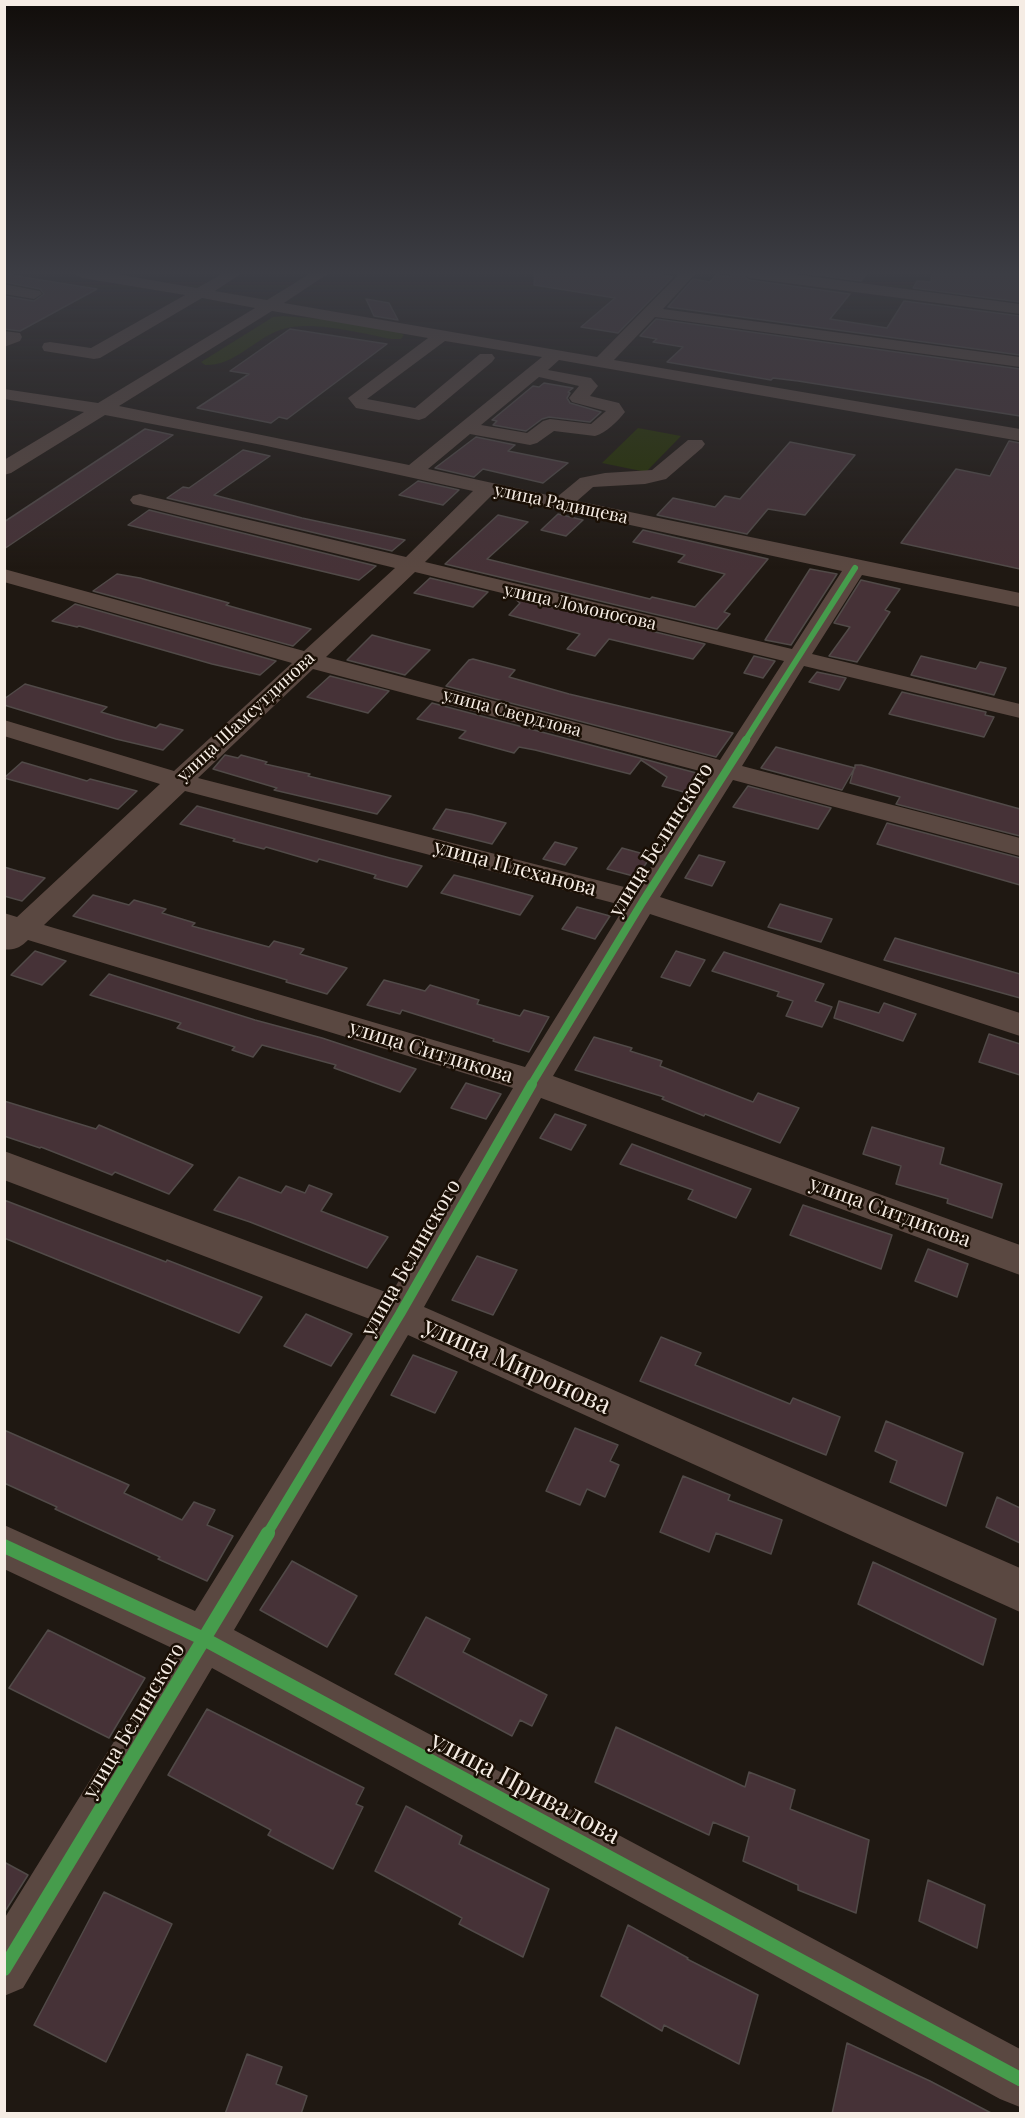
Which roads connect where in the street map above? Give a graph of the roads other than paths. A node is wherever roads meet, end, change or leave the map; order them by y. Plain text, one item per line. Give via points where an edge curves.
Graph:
1 (163, 372) edge
2 (392, 372) edge
3 (469, 372) edge
4 (646, 372) edge
5 (533, 373) joint
6 (4, 393) edge
7 (101, 411) junction
8 (465, 429) junction
9 (1020, 435) edge
10 (695, 444) dead end
11 (4, 469) edge
12 (414, 471) junction
13 (487, 488) junction
14 (140, 500) dead end
15 (561, 504) junction
16 (409, 566) junction
17 (855, 568) junction
18 (4, 574) edge
19 (1020, 600) edge
20 (799, 659) junction
21 (308, 660) junction
22 (1020, 711) edge
23 (4, 728) edge
24 (727, 770) junction
25 (178, 781) junction
26 (1020, 847) edge
27 (642, 901) junction
28 (10, 932) edge
29 (1020, 1025) edge
30 (534, 1082) junction
31 (4, 1165) edge
32 (1020, 1260) edge
33 (400, 1314) junction
34 (4, 1546) edge
35 (1020, 1590) edge
36 (204, 1639) junction
37 (4, 1969) edge
38 (1020, 2079) edge

1 - 7 street
2 - 3 street via 357,398 362,404 419,414
4 - 9 street
5 - 8 street
5 - 8 street via 585,382 589,386 579,400 612,407 616,412 596,430 550,425 530,439
6 - 7 street, улица Радищева
7 - 11 street
7 - 12 street, улица Радищева via 150,417
8 - 12 street
10 - 15 street via 660,475 587,482
12 - 13 street, улица Радищева
13 - 15 street, улица Радищева
13 - 16 street, улица Шамсутдинова
14 - 16 street, улица Ломоносова
15 - 17 street, улица Радищева
16 - 20 street, улица Ломоносова
16 - 21 street, улица Шамсутдинова
17 - 19 street, улица Радищева
17 - 20 street, улица Белинского
18 - 21 street, улица Свердлова
20 - 22 street, улица Ломоносова
20 - 24 street, улица Белинского
21 - 24 street, улица Свердлова
21 - 25 street, улица Шамсутдинова
23 - 25 street, улица Плеханова
24 - 26 street, улица Свердлова
24 - 27 street, улица Белинского
25 - 27 street, улица Плеханова
25 - 28 street, улица Шамсутдинова
27 - 29 street, улица Плеханова
27 - 30 street, улица Белинского
28 - 30 street, улица Ситдикова
30 - 32 street, улица Ситдикова
30 - 33 street, улица Белинского
31 - 33 street, улица Миронова
33 - 35 street, улица Миронова
33 - 36 street, улица Белинского
34 - 36 street, улица Привалова
36 - 37 street, улица Белинского
36 - 38 street, улица Привалова

